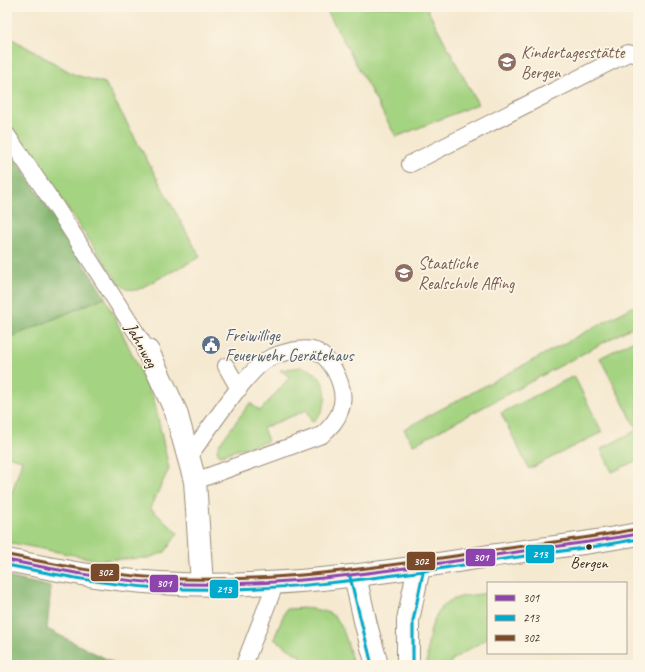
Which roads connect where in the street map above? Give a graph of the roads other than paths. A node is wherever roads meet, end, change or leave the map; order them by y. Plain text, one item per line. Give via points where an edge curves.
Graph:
1 (638, 55) edge
2 (7, 135) edge
3 (410, 164) dead end
4 (148, 351) joint
5 (226, 366) dead end
6 (239, 389) junction
7 (189, 456) junction
8 (195, 481) junction
9 (638, 534) edge
10 (7, 560) edge
11 (419, 567) junction
12 (355, 576) junction
13 (276, 582) junction
14 (202, 584) junction
15 (244, 665) edge
16 (377, 665) edge
17 (408, 665) edge

1 - 3 lane via 628,53
2 - 4 lane, Jahnweg
4 - 7 main road, Jahnweg via 176,412
5 - 6 lane
6 - 7 lane
6 - 8 lane via 252,372 267,360 301,349 318,352 340,377 341,410 334,423 322,435
7 - 8 main road, Jahnweg
8 - 14 main road, Jahnweg
9 - 11 main road
10 - 14 main road via 85,575 158,583
11 - 12 main road
11 - 17 main road via 408,620
12 - 13 main road
12 - 16 main road
13 - 14 main road
13 - 15 lane

